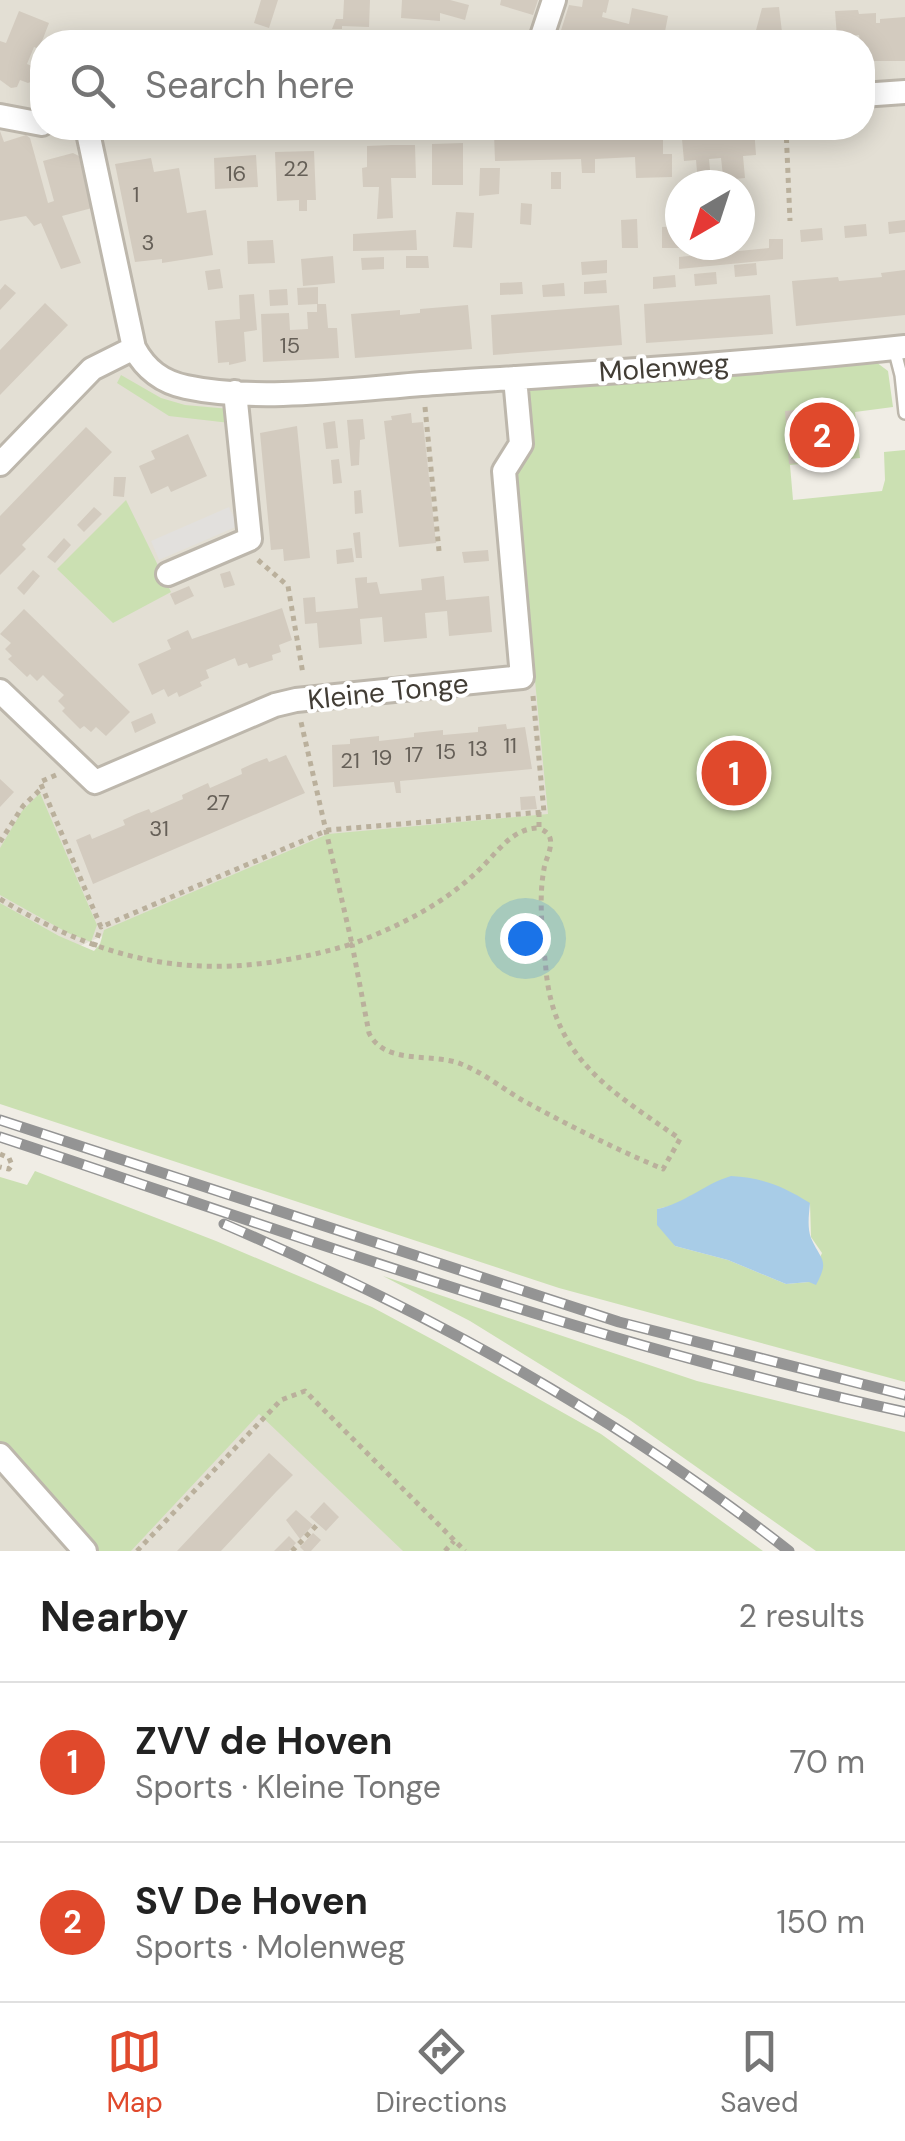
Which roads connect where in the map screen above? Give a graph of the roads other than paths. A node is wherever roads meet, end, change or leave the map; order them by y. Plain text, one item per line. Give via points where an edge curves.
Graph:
1 (554, 0) edge
2 (544, 30) edge
3 (905, 92) edge
4 (875, 94) edge
5 (0, 116) edge
6 (30, 122) edge
7 (90, 140) edge
8 (899, 347) edge
9 (134, 348) junction
10 (516, 378) junction
11 (236, 392) junction
12 (904, 397) edge
13 (905, 412) edge
14 (0, 464) edge
15 (168, 574) dead end
16 (0, 691) edge
17 (0, 1454) edge
18 (85, 1551) edge

1 - 2 street
3 - 4 street
5 - 6 street
7 - 9 street
8 - 10 street, Molenweg
8 - 12 lane
9 - 11 street, Molenweg via 164,381
9 - 14 street via 92,369
10 - 11 street, Molenweg
10 - 16 street, Kleine Tonge via 521,444 504,471 522,677 275,705 94,782
11 - 15 street via 250,538
12 - 13 lane
17 - 18 street

